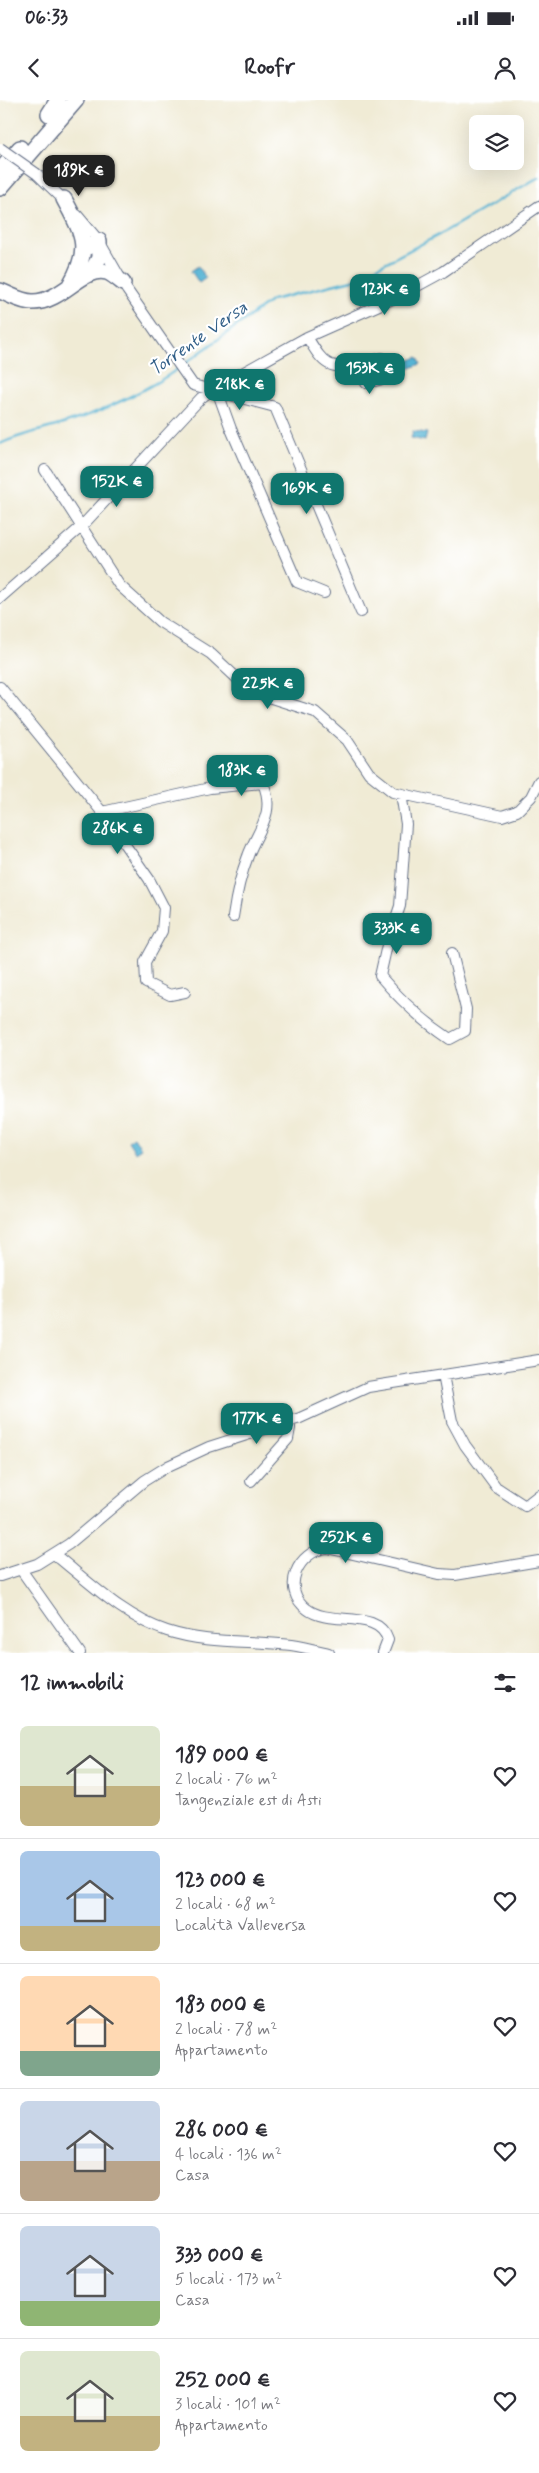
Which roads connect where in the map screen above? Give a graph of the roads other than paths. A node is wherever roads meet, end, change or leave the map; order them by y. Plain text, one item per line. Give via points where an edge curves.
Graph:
1 (58, 100) edge
2 (62, 100) edge
3 (76, 100) edge
4 (49, 114) junction
5 (0, 148) edge
6 (0, 171) edge
7 (0, 188) edge
8 (64, 199) junction
9 (539, 206) edge
10 (99, 241) junction
11 (84, 249) junction
12 (92, 271) junction
13 (123, 283) junction
14 (68, 288) junction
15 (3, 290) edge
16 (307, 337) junction
17 (360, 365) dead end
18 (214, 392) junction
19 (45, 470) dead end
20 (81, 527) junction
21 (324, 593) dead end
22 (0, 598) edge
23 (361, 612) dead end
24 (0, 687) edge
25 (539, 781) edge
26 (401, 794) junction
27 (102, 812) junction
28 (233, 917) dead end
29 (452, 953) dead end
30 (185, 992) dead end
31 (539, 1360) edge
32 (443, 1375) junction
33 (283, 1424) junction
34 (251, 1481) dead end
35 (539, 1494) edge
36 (54, 1554) junction
37 (539, 1562) edge
38 (22, 1571) junction
39 (0, 1576) edge
40 (80, 1653) edge
41 (329, 1653) edge
42 (383, 1653) edge

1 - 4 highway
2 - 4 highway
3 - 7 highway
4 - 6 highway
5 - 8 street, bridge via 37,174
8 - 10 street
8 - 11 highway via 79,228
9 - 16 street via 443,272 397,297
10 - 11 highway
10 - 12 highway via 99,258
10 - 13 street
11 - 14 highway via 80,268
12 - 13 highway via 107,272
12 - 14 highway
13 - 18 street via 193,385
14 - 15 highway via 54,298 36,302 25,301
16 - 17 street via 321,360 338,368
16 - 18 street
18 - 20 street via 201,398
18 - 21 street via 297,582
18 - 23 street via 276,407
19 - 20 street
20 - 22 street
20 - 26 street via 119,585 160,622 211,654 240,681 265,696 315,712 347,740 369,772 393,792
24 - 27 street
25 - 26 street via 531,797 517,811 502,816
26 - 29 street via 406,824 400,906 386,945 380,976 426,1024 450,1039 465,1031 466,1009
27 - 28 street via 210,788 263,783 268,796 267,818 248,855 238,885
27 - 30 street via 150,879 164,908 162,931 145,962 146,983 170,995
31 - 32 street
32 - 33 street via 368,1387
32 - 35 street via 452,1421 496,1487 525,1506
33 - 34 street via 290,1428 288,1439
33 - 36 street via 209,1447 168,1466 120,1499
36 - 38 street
36 - 41 street via 116,1602 167,1632 217,1640 291,1645
37 - 42 street via 455,1575 327,1548 310,1552 298,1564 295,1574 295,1592 301,1604 318,1616 376,1624 384,1630 388,1640
38 - 39 street
38 - 40 street

